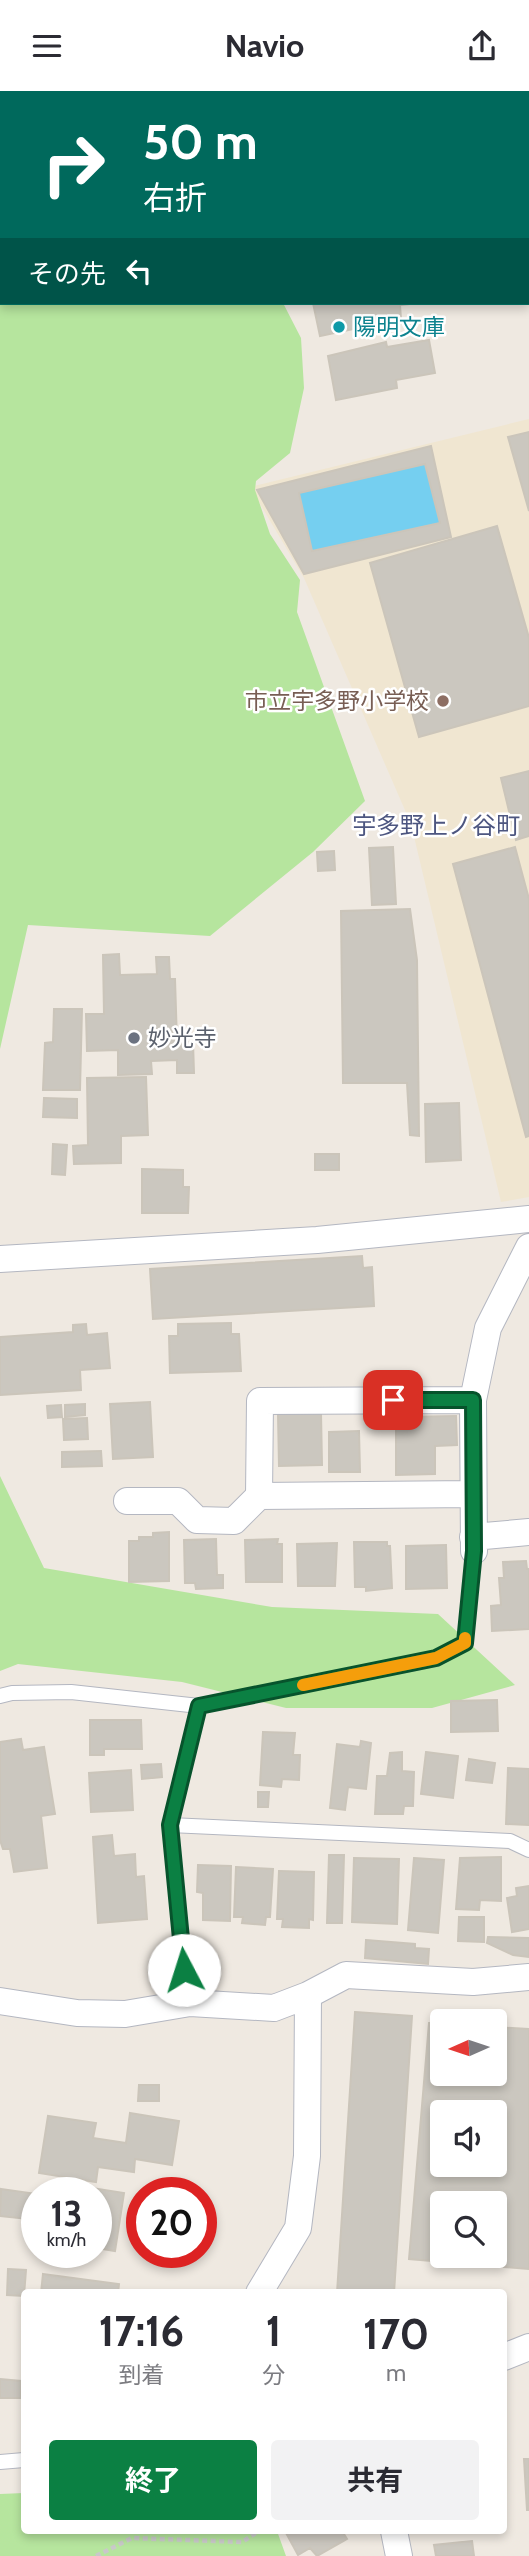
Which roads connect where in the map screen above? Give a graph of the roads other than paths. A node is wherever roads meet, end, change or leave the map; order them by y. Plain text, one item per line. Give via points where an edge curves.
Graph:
1 (529, 1219) edge
2 (529, 1247) edge
3 (0, 1259) edge
4 (473, 1400) junction
5 (472, 1494) junction
6 (259, 1496) junction
7 (127, 1501) dead end
8 (529, 1532) edge
9 (474, 1544) junction
10 (0, 1696) edge
11 (199, 1706) junction
12 (170, 1825) junction
13 (529, 1850) edge
14 (529, 1977) edge
15 (308, 1995) junction
16 (0, 2001) edge
17 (190, 2003) junction
18 (261, 2289) edge
19 (529, 2347) edge
20 (507, 2356) edge
21 (21, 2460) edge
22 (0, 2462) edge
23 (395, 2534) edge
24 (399, 2556) edge

1 - 3 street via 317,1240
2 - 4 street via 488,1328
4 - 5 street
4 - 6 street via 260,1401
5 - 6 street
5 - 9 street
6 - 7 street via 234,1521 197,1520 178,1501
8 - 9 street
9 - 11 lane via 465,1643 436,1658
10 - 11 lane via 71,1692
11 - 12 lane
12 - 13 lane via 510,1841
12 - 17 lane
14 - 15 street via 473,1982 346,1975
15 - 17 street via 274,2008
15 - 18 street via 307,2156 298,2228
16 - 17 street via 77,2013 125,2014
19 - 20 street
21 - 22 lane
23 - 24 street

